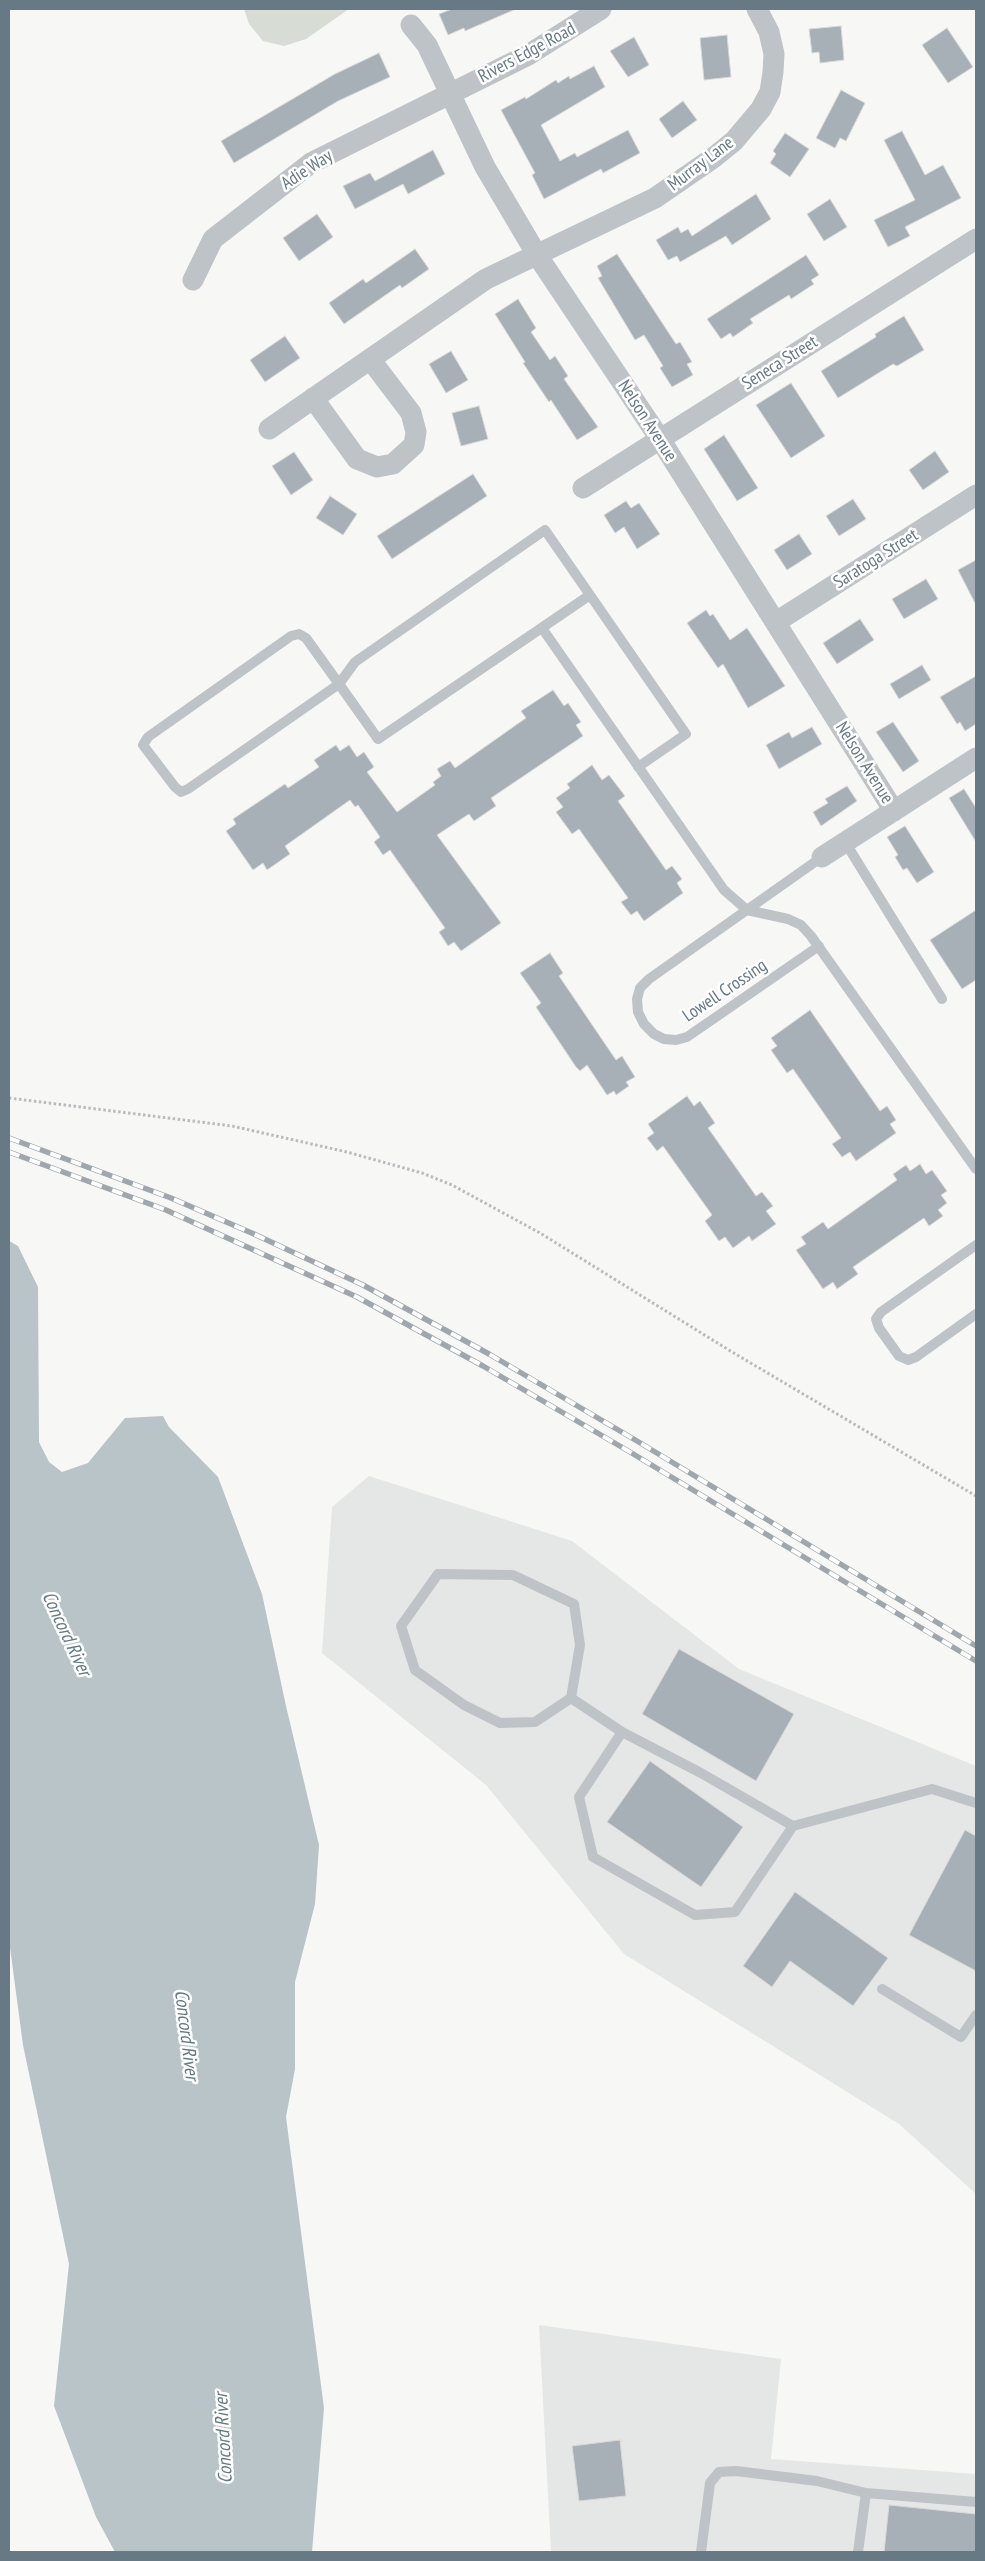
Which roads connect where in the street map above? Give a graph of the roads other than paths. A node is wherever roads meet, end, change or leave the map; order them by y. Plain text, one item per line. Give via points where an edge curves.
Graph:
1 (601, 9) edge
2 (757, 9) edge
3 (411, 25) dead end
4 (450, 93) junction
5 (976, 239) edge
6 (537, 255) junction
7 (193, 280) dead end
8 (370, 359) junction
9 (314, 398) junction
10 (269, 429) dead end
11 (660, 439) junction
12 (583, 488) dead end
13 (976, 495) edge
14 (590, 595) junction
15 (776, 622) junction
16 (542, 628) junction
17 (338, 684) junction
18 (976, 758) edge
19 (638, 767) junction
20 (894, 811) junction
21 (845, 842) junction
22 (822, 857) joint
23 (748, 910) junction
24 (819, 946) junction
25 (942, 999) dead end
26 (976, 1169) edge
27 (976, 1245) edge
28 (976, 1314) edge
29 (571, 1698) junction
30 (622, 1732) junction
31 (976, 1803) edge
32 (793, 1826) junction
33 (882, 1989) dead end
34 (976, 2015) edge
35 (866, 2493) junction
36 (976, 2502) edge
37 (701, 2552) edge
38 (858, 2552) edge

1 - 4 street, Rivers Edge Road via 528,55
2 - 6 street, Murray Lane via 774,54 773,72 770,92 749,126 713,158 655,198
3 - 4 street, Nelson Avenue via 428,45
4 - 6 street, Nelson Avenue via 486,167
4 - 7 street, Adie Way via 311,163 213,239
5 - 11 street, Seneca Street
6 - 8 street via 486,279
6 - 11 street, Nelson Avenue
8 - 9 street
8 - 9 street via 411,413 416,432 414,445 393,464 377,467 357,459
9 - 10 street
11 - 12 street, Seneca Street
11 - 15 street, Nelson Avenue
13 - 15 street, Saratoga Street
14 - 16 lane
14 - 17 lane via 545,530 355,662
14 - 19 lane via 686,734
15 - 20 street, Nelson Avenue
16 - 17 lane via 378,739
16 - 19 lane
17 - 17 lane via 181,792 143,744 148,737 291,636 299,634 306,638
18 - 20 street
19 - 23 lane via 724,890
20 - 21 street
21 - 22 street
21 - 25 lane
22 - 23 lane, Lowell Crossing
23 - 24 lane via 801,925
23 - 24 lane, Lowell Crossing via 640,988 638,1012 654,1034 676,1040 696,1032
24 - 26 lane
27 - 28 lane via 881,1312 876,1319 899,1356 908,1360
29 - 29 lane via 580,1645 574,1604 513,1575 438,1574 401,1626 414,1670 464,1704 500,1723 535,1722
29 - 30 lane
30 - 32 lane
30 - 32 lane via 578,1798 593,1856 696,1915 735,1912
31 - 32 lane via 932,1789
33 - 34 lane via 961,2037
35 - 36 lane
35 - 37 lane via 817,2481 736,2471 719,2472 710,2483
35 - 38 lane

